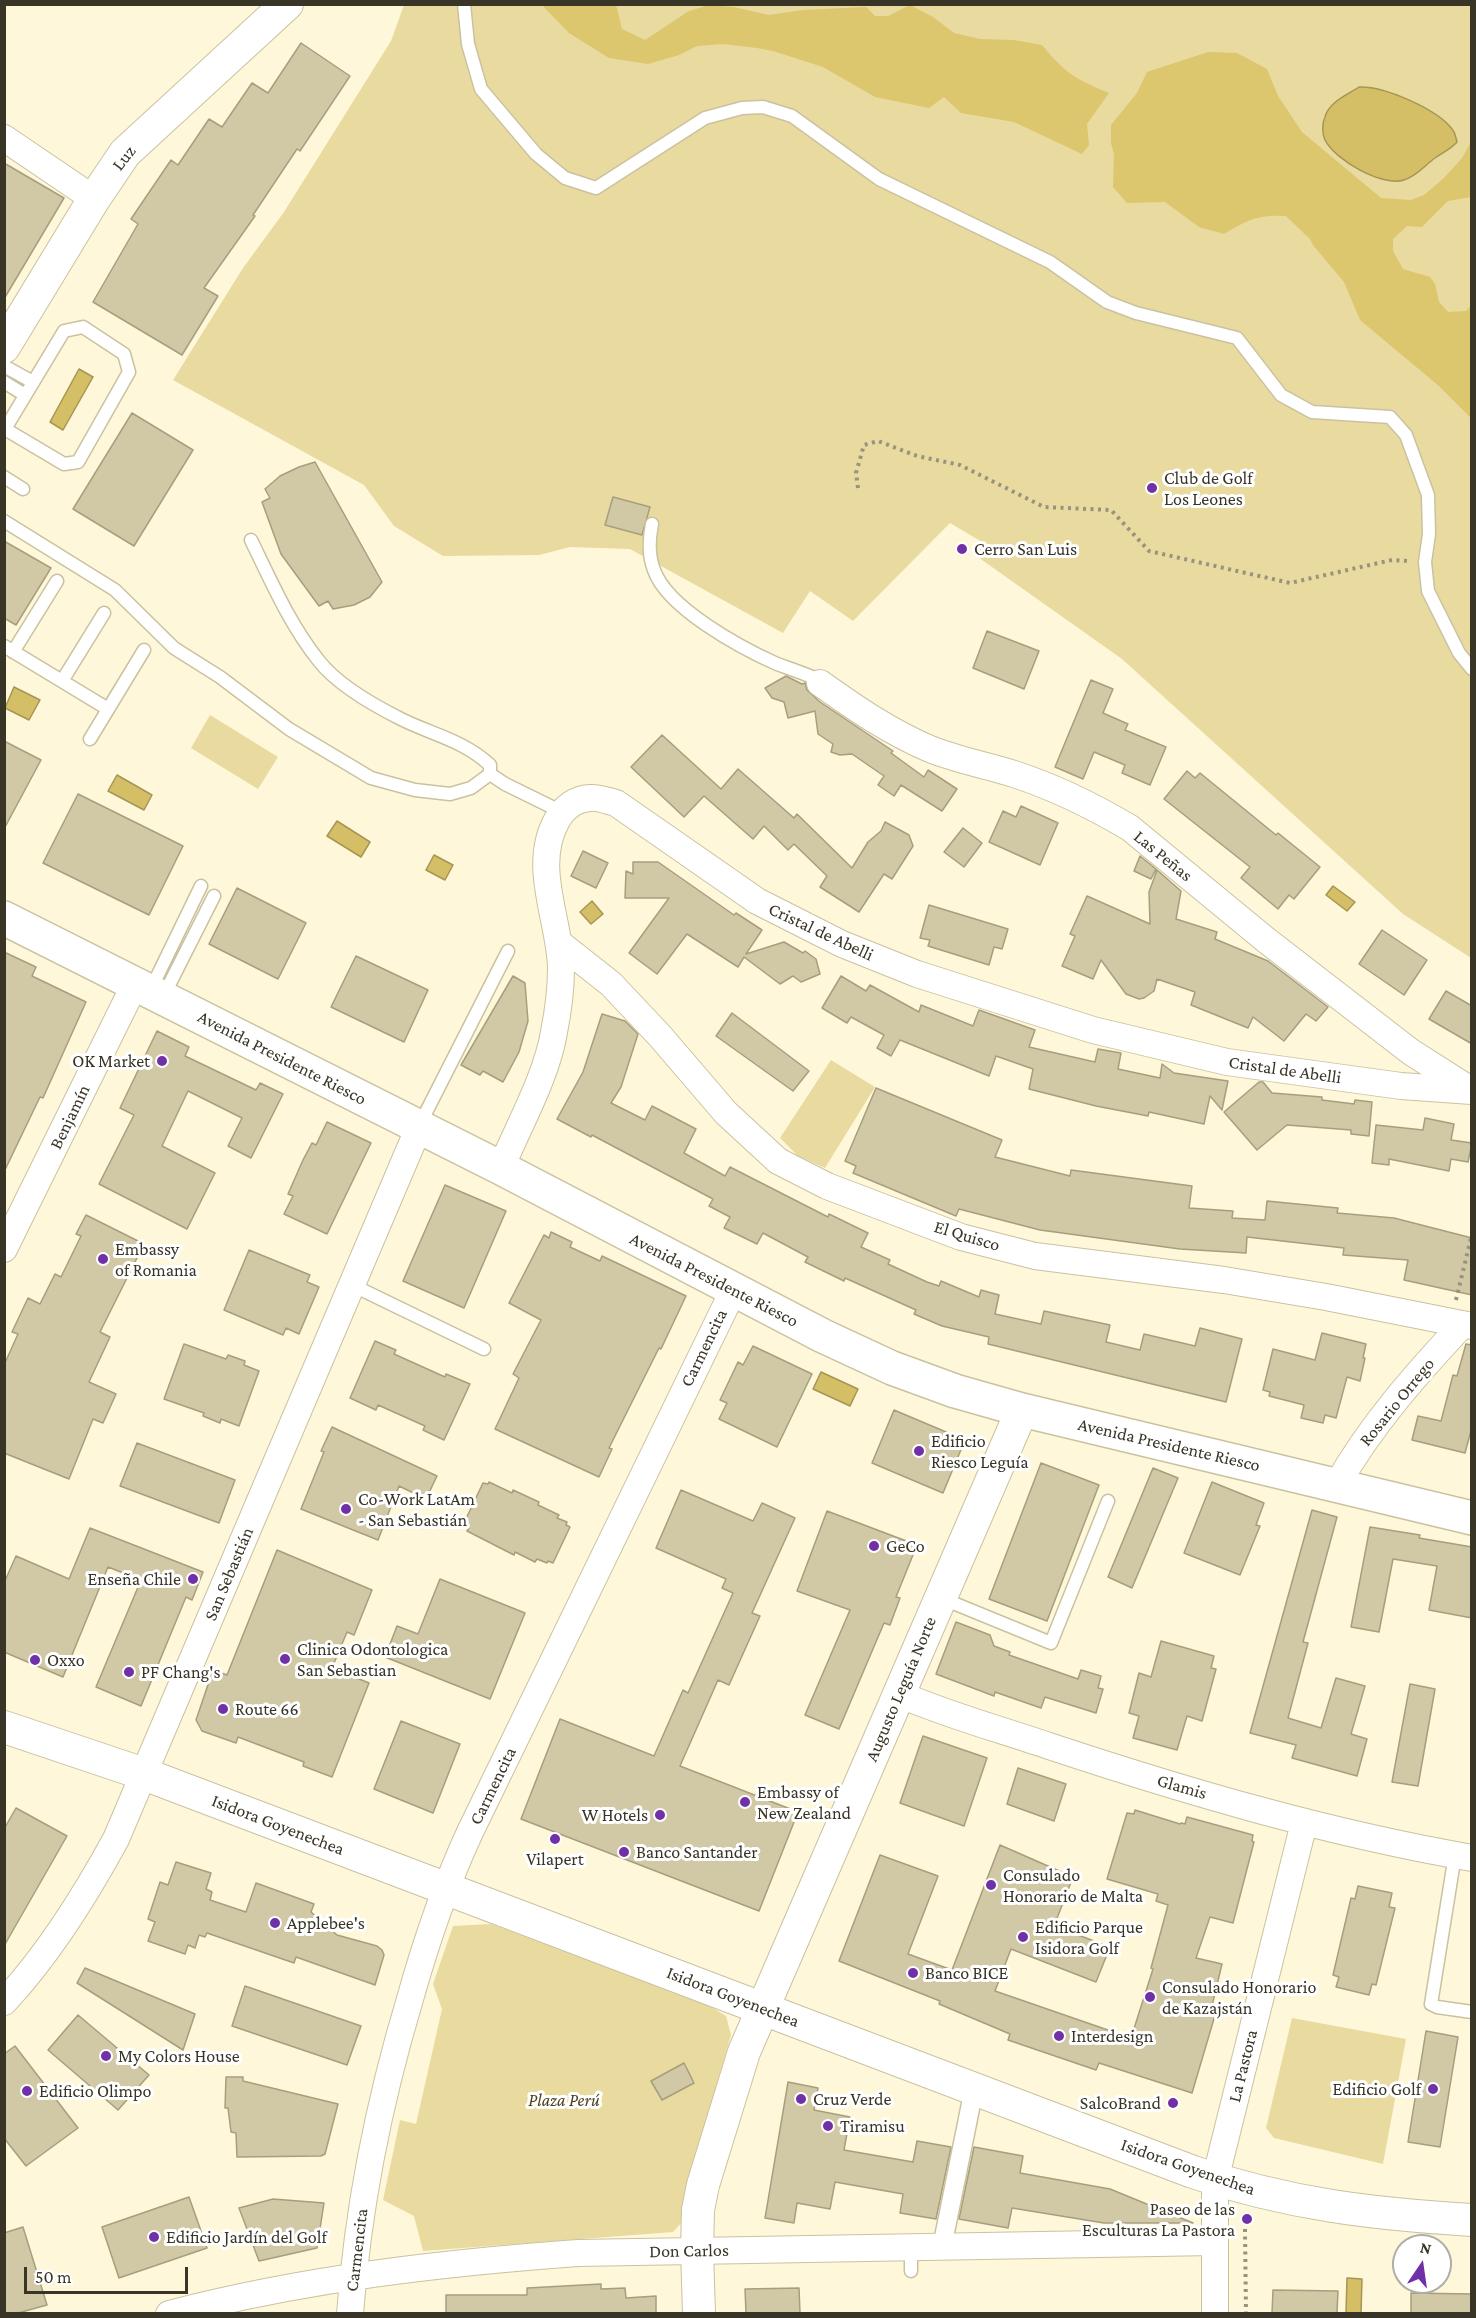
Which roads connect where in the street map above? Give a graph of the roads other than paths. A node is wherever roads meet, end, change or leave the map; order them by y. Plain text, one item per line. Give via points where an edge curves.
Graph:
1 (287, 4) edge
2 (464, 4) edge
3 (4, 138) edge
4 (94, 199) junction
5 (4, 347) edge
6 (4, 366) edge
7 (4, 382) edge
8 (33, 382) junction
9 (25, 395) junction
10 (5, 429) edge
11 (4, 477) edge
12 (23, 489) dead end
13 (4, 521) edge
14 (652, 524) dead end
15 (251, 540) dead end
16 (57, 581) dead end
17 (104, 613) dead end
18 (9, 649) edge
19 (144, 650) dead end
20 (1472, 669) edge
21 (62, 681) junction
22 (820, 683) joint
23 (108, 710) junction
24 (90, 739) dead end
25 (490, 774) junction
26 (562, 812) junction
27 (201, 886) dead end
28 (214, 896) dead end
29 (4, 918) edge
30 (559, 943) junction
31 (508, 951) dead end
32 (149, 992) junction
33 (1472, 1091) edge
34 (419, 1127) junction
35 (501, 1168) junction
36 (4, 1249) edge
37 (352, 1285) junction
38 (733, 1291) junction
39 (1462, 1324) edge
40 (484, 1349) dead end
41 (1022, 1410) junction
42 (1337, 1485) junction
43 (1108, 1501) dead end
44 (1472, 1518) edge
45 (940, 1598) junction
46 (898, 1694) junction
47 (4, 1727) edge
48 (144, 1774) junction
49 (1304, 1823) junction
50 (1463, 1856) edge
51 (446, 1888) junction
52 (4, 2002) edge
53 (763, 2008) junction
54 (1472, 2012) edge
55 (974, 2089) junction
56 (1215, 2180) junction
57 (1472, 2220) edge
58 (1214, 2242) junction
59 (942, 2247) junction
60 (697, 2250) junction
61 (352, 2276) junction
62 (169, 2313) edge
63 (350, 2313) edge
64 (699, 2313) edge
65 (1215, 2313) edge

1 - 4 street, Luz via 125,153
2 - 20 lane via 468,44 481,89 536,154 565,178 596,188 705,118 763,107 792,116 879,179 1050,262 1107,302 1237,338 1281,395 1312,412 1390,417 1406,435 1428,495 1428,591 1459,653
3 - 4 street
4 - 5 street, Luz
6 - 8 lane
7 - 9 lane
8 - 9 lane
8 - 10 lane via 64,331 83,327 123,354 129,372 78,462 64,464
9 - 10 lane
11 - 12 lane
13 - 25 lane via 114,590 174,648 289,729 371,778 415,790 450,794 471,788
14 - 22 lane via 651,559 666,591 724,636
15 - 25 lane via 276,592 320,662 350,688 400,718 476,752 490,765
16 - 18 lane
17 - 21 lane
18 - 21 lane
19 - 23 lane
21 - 23 lane
22 - 33 street, Las Peñas via 866,716 911,741 1046,785 1130,828 1266,940 1412,1052
23 - 24 lane
25 - 26 lane
26 - 30 street via 553,827 546,866
26 - 33 street, Cristal de Abelli via 582,799 616,803 757,901 842,944 917,974 1093,1030 1268,1069
27 - 32 lane
28 - 32 lane
29 - 32 main road, Avenida Presidente Riesco
30 - 35 street via 559,1000 549,1057
30 - 39 street, El Quisco via 611,984 726,1113 778,1161 827,1186 961,1237 1035,1256 1224,1281
31 - 34 lane
32 - 34 main road, Avenida Presidente Riesco
32 - 36 street, Benjamín
34 - 35 main road, Avenida Presidente Riesco
34 - 37 street, San Sebastián
35 - 38 main road, Avenida Presidente Riesco
37 - 40 lane
37 - 48 street, San Sebastián
38 - 41 main road, Avenida Presidente Riesco via 892,1368
38 - 51 street, Carmencita
39 - 42 street, Rosario Orrego via 1362,1444
41 - 42 main road, Avenida Presidente Riesco
41 - 45 street, Augusto Leguía Norte
42 - 44 main road, Avenida Presidente Riesco
43 - 45 lane via 1051,1643
45 - 46 street, Augusto Leguía Norte
46 - 49 street, Glamis via 1115,1768
46 - 53 street, Augusto Leguía Norte
47 - 48 street, Isidora Goyenechea
48 - 51 street, Isidora Goyenechea
48 - 52 street, San Sebastián via 116,1839 87,1889 39,1961
49 - 50 street, Glamis
49 - 56 street, La Pastora
50 - 54 lane via 1431,2004
51 - 53 street, Isidora Goyenechea
51 - 61 street, Carmencita via 388,2076
53 - 55 street, Isidora Goyenechea
53 - 60 street, Augusto Leguía Norte via 735,2078 704,2185
55 - 56 street, Isidora Goyenechea
55 - 59 street
56 - 57 street, Isidora Goyenechea via 1325,2206
56 - 58 street, La Pastora
58 - 59 street, Don Carlos
58 - 65 street, La Pastora
59 - 60 street, Don Carlos via 911,2259
60 - 61 street, Don Carlos via 494,2259
60 - 64 street, Augusto Leguía Norte
61 - 62 street, Don Carlos
61 - 63 street, Carmencita

